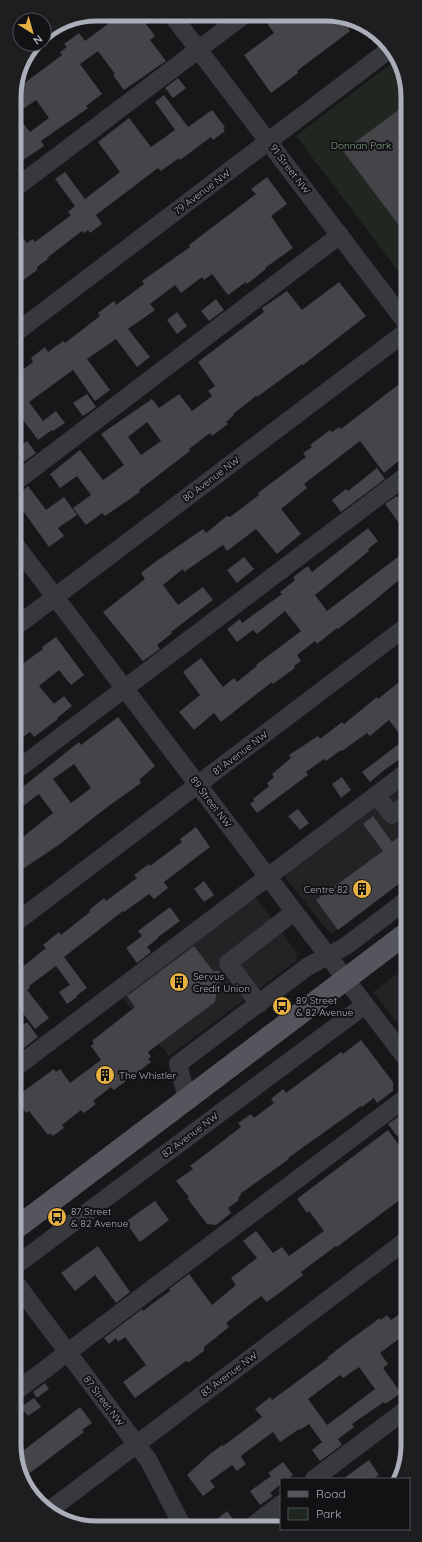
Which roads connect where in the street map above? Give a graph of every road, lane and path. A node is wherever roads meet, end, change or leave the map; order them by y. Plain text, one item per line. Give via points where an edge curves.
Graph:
1 (177, 21) edge
2 (236, 21) edge
3 (199, 50) junction
4 (386, 52) edge
5 (269, 141) junction
6 (21, 184) edge
7 (340, 235) junction
8 (401, 316) edge
9 (21, 329) edge
10 (401, 336) edge
11 (21, 478) edge
12 (401, 480) edge
13 (21, 552) edge
14 (55, 597) junction
15 (21, 623) edge
16 (401, 631) edge
17 (124, 688) junction
18 (21, 767) edge
19 (401, 776) edge
20 (198, 785) junction
21 (376, 795) junction
22 (401, 808) edge
23 (267, 877) junction
24 (401, 904) edge
25 (294, 912) junction
26 (21, 918) edge
27 (401, 937) edge
28 (327, 956) junction
29 (345, 979) junction
30 (259, 1004) junction
31 (365, 1005) junction
32 (401, 1051) edge
33 (21, 1063) edge
34 (187, 1099) junction
35 (401, 1101) edge
36 (21, 1224) edge
37 (401, 1244) edge
38 (21, 1262) edge
39 (21, 1290) edge
40 (67, 1353) junction
41 (21, 1388) edge
42 (401, 1413) edge
43 (136, 1444) junction
44 (315, 1478) edge
45 (280, 1505) edge
46 (54, 1507) edge
47 (180, 1521) edge
48 (259, 1521) edge

1 - 3 street, 91 Street NW
2 - 3 street
3 - 5 street, 91 Street NW
3 - 6 street
4 - 5 street, 79 Avenue NW
5 - 7 street, 91 Street NW
5 - 9 street, 79 Avenue NW
7 - 8 street, 91 Street NW
7 - 11 street
10 - 14 street, 80 Avenue NW
12 - 17 street
13 - 14 street, 89 Street NW
14 - 15 street, 80 Avenue NW
14 - 17 street, 89 Street NW
16 - 20 street, 81 Avenue NW
17 - 18 street
17 - 20 street, 89 Street NW
19 - 21 street
20 - 23 street, 89 Street NW
20 - 26 street, 81 Avenue NW
21 - 22 street via 392,815
21 - 23 street
23 - 25 street, 89 Street NW
23 - 33 street
24 - 28 street via 346,946
25 - 28 street, 89 Street NW
25 - 30 street via 228,962
27 - 29 main road
28 - 29 street, 89 Street NW
28 - 30 street via 307,967
29 - 31 street, 89 Street NW
29 - 34 main road
30 - 34 street via 178,1064
31 - 32 street, 89 Street NW
31 - 38 street, 82 Avenue NW
34 - 36 main road
35 - 40 street
37 - 43 street, 83 Avenue NW
39 - 40 street, 87 Street NW
40 - 41 street
40 - 43 street, 87 Street NW
42 - 44 street
43 - 46 street, 83 Avenue NW
43 - 47 street, 87 Street NW via 148,1461
45 - 48 street

